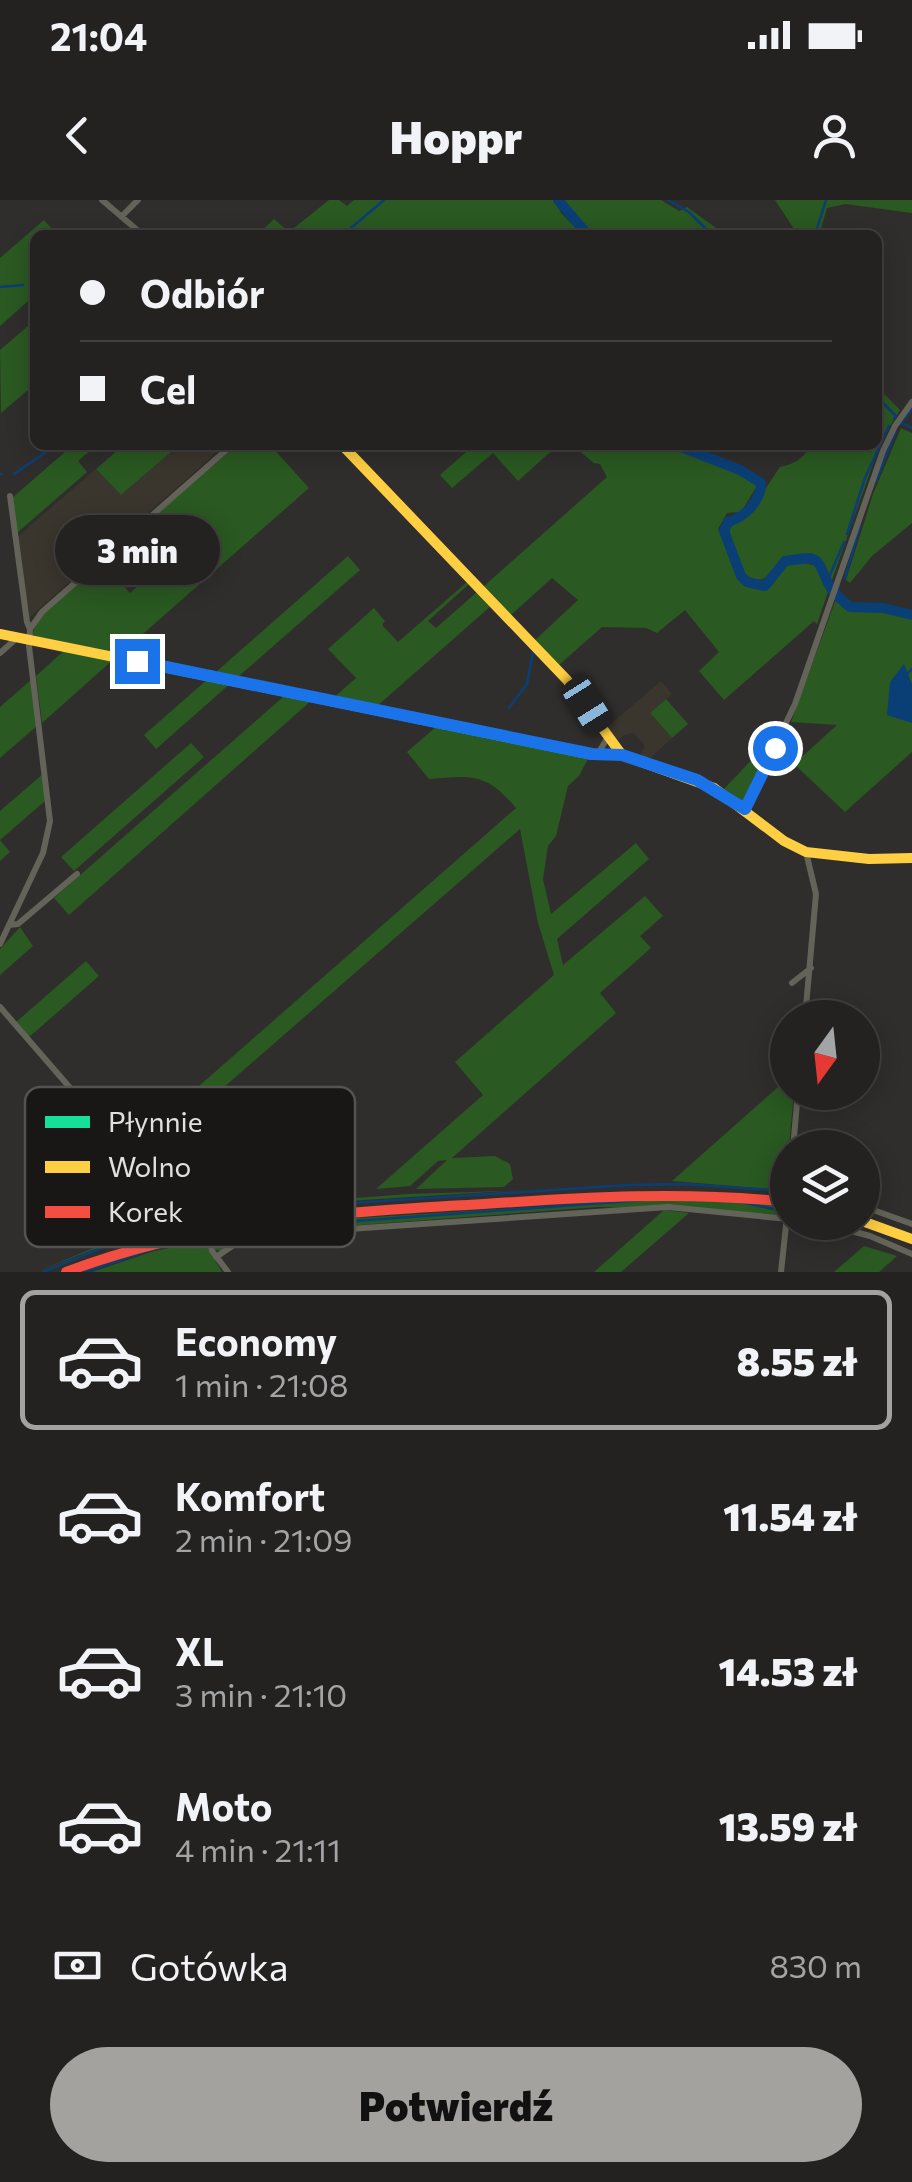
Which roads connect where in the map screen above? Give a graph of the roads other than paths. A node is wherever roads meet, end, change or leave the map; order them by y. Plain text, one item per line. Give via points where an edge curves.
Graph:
1 (102, 200) edge
2 (138, 200) edge
3 (122, 215) junction
4 (138, 230) edge
5 (912, 402) edge
6 (226, 450) edge
7 (347, 450) edge
8 (10, 496) dead end
9 (0, 634) edge
10 (26, 635) junction
11 (0, 653) edge
12 (608, 737) junction
13 (597, 755) junction
14 (622, 755) junction
15 (745, 809) junction
16 (806, 852) junction
17 (912, 858) edge
18 (77, 874) dead end
19 (9, 925) junction
20 (0, 944) edge
21 (811, 968) junction
22 (792, 982) dead end
23 (807, 1000) edge
24 (0, 1007) edge
25 (68, 1087) edge
26 (770, 1202) edge
27 (355, 1212) edge
28 (880, 1212) edge
29 (770, 1217) edge
30 (912, 1224) edge
31 (880, 1227) edge
32 (355, 1229) edge
33 (912, 1239) edge
34 (785, 1240) edge
35 (879, 1240) edge
36 (134, 1247) edge
37 (213, 1247) edge
38 (230, 1247) edge
39 (912, 1254) edge
40 (216, 1256) junction
41 (66, 1272) edge
42 (228, 1272) edge
43 (781, 1272) edge

1 - 3 street
2 - 3 street
3 - 4 street
5 - 15 street via 890,434 790,716
6 - 10 street via 54,601
7 - 12 street via 578,692
8 - 10 street
9 - 10 street
10 - 11 street
10 - 13 street
10 - 19 street via 50,820 43,853
12 - 13 street
12 - 14 street
13 - 14 street
14 - 15 street via 697,780
15 - 16 street
16 - 17 street
16 - 21 street via 816,894
18 - 19 street
19 - 20 street
21 - 22 street
21 - 23 street
24 - 25 street
26 - 27 street via 647,1193
28 - 30 street
29 - 32 street via 668,1207
31 - 33 street
34 - 43 street
35 - 39 street
36 - 41 street
37 - 40 street
38 - 40 street
40 - 42 street

